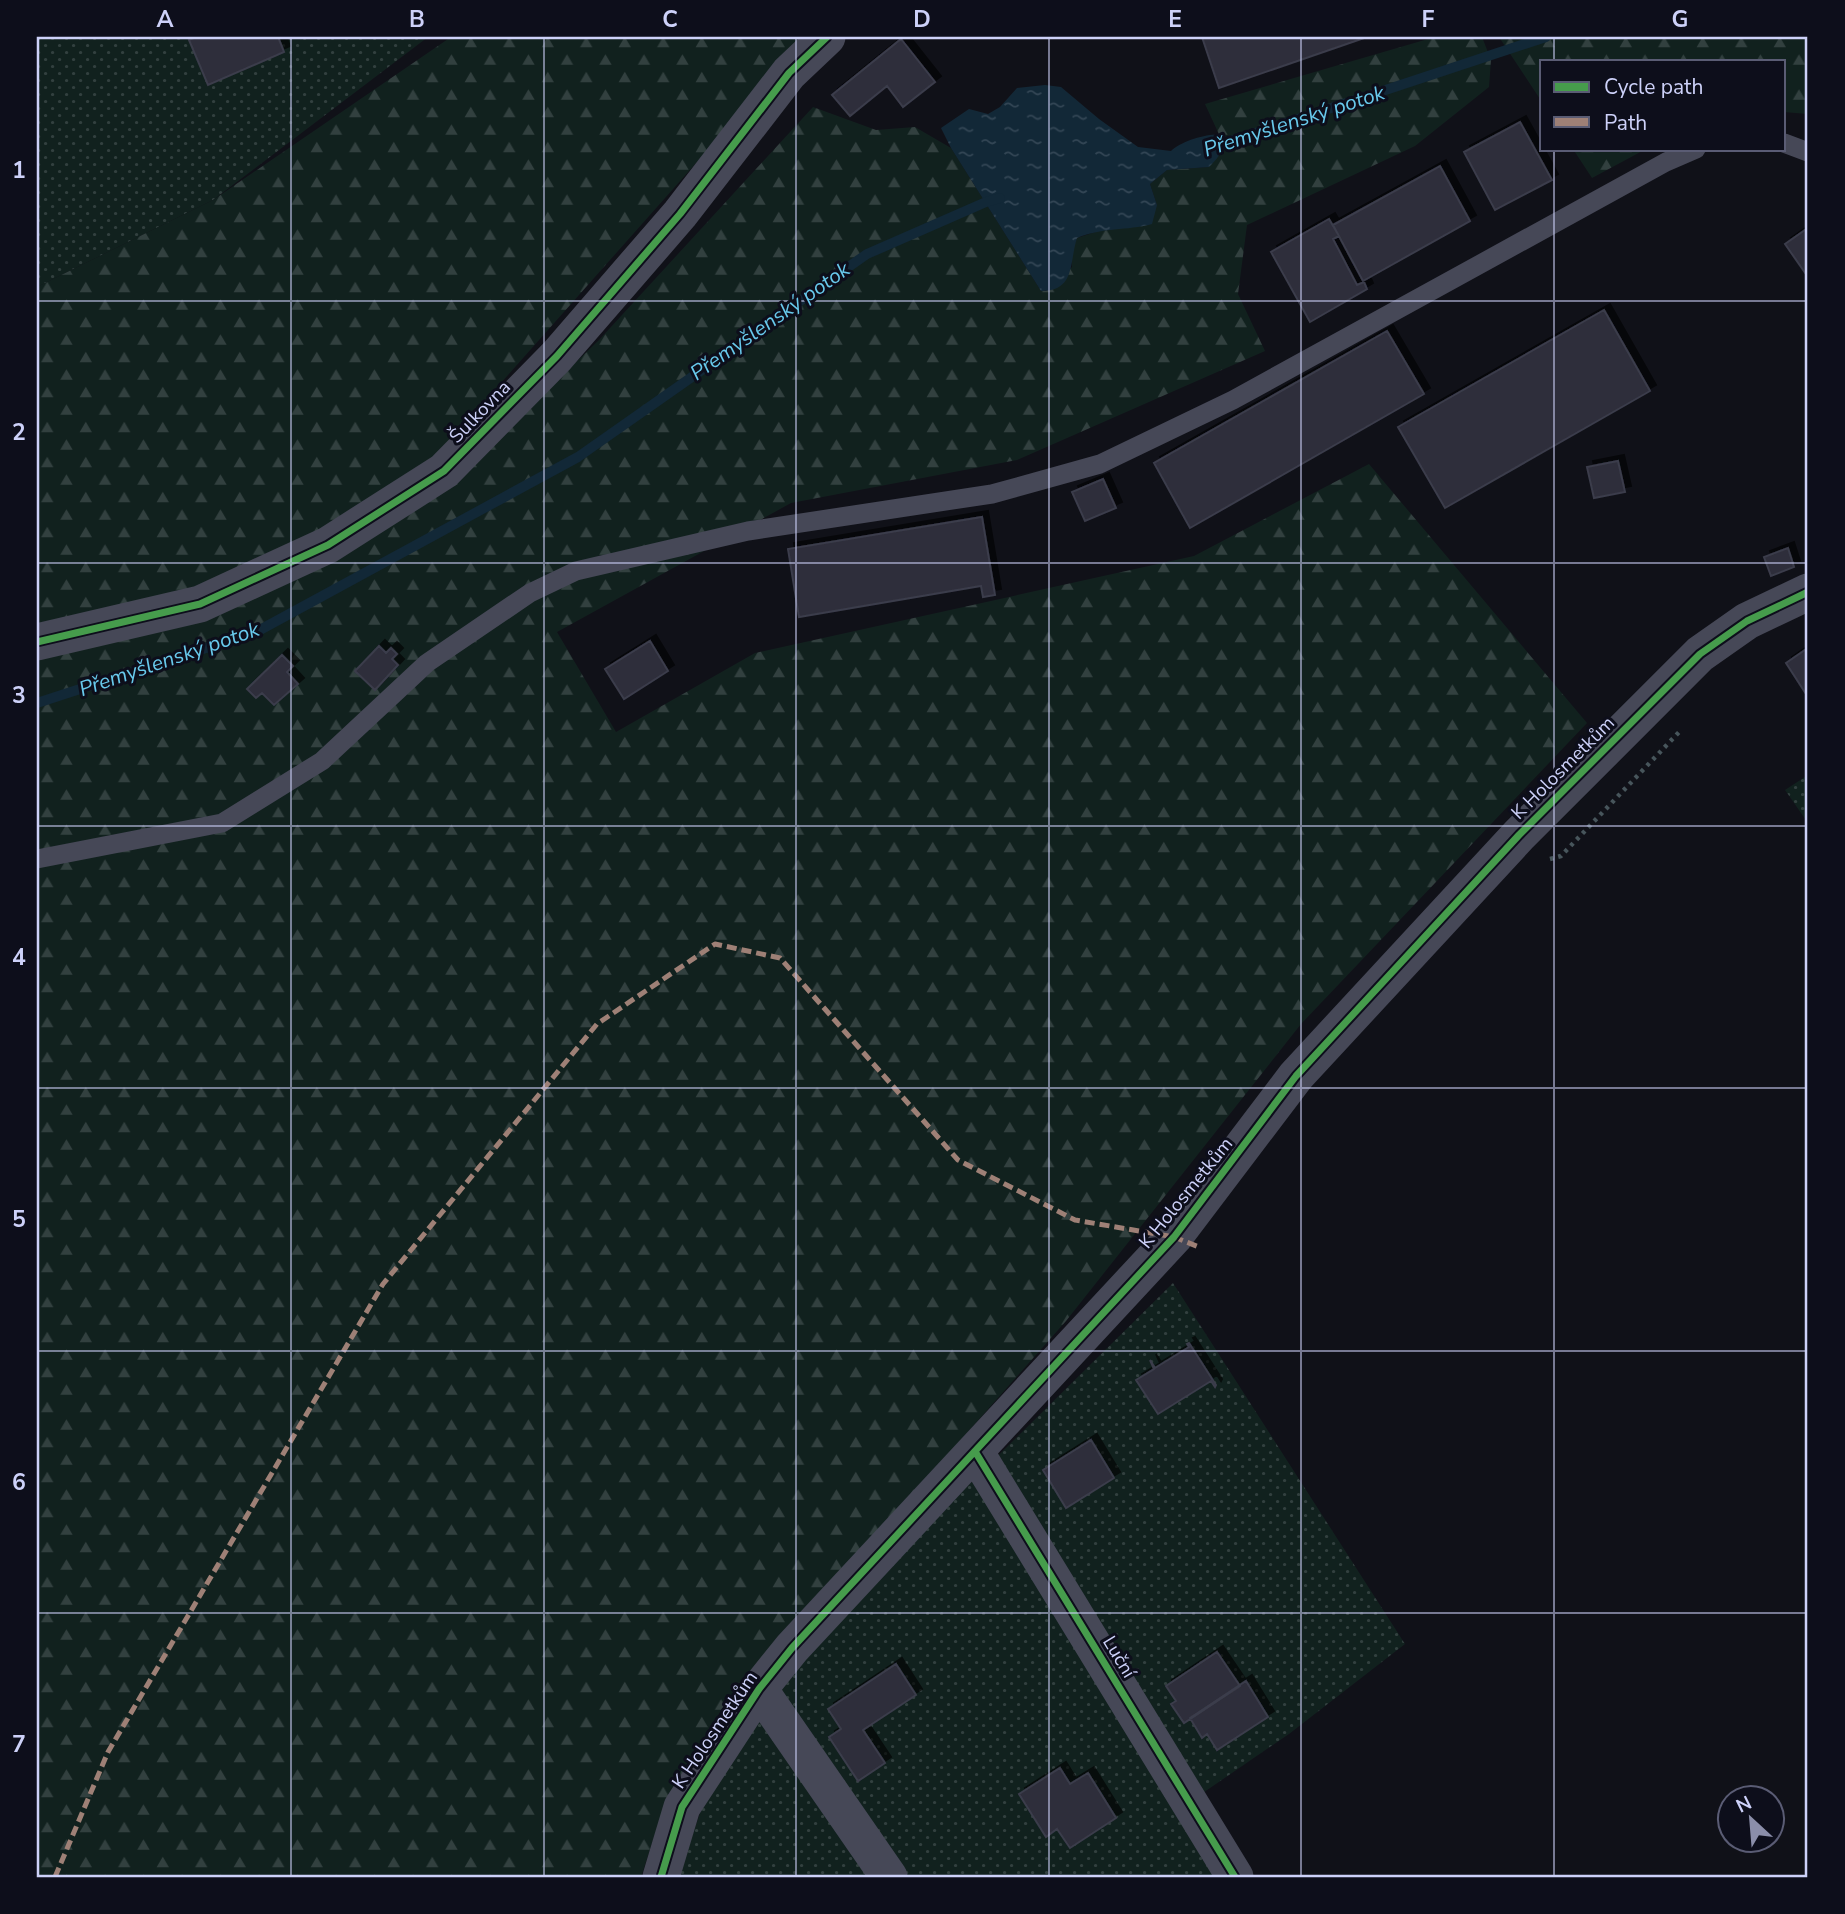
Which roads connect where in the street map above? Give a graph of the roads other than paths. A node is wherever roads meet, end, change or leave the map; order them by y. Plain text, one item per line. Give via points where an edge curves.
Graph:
1 (827, 37) edge
2 (1786, 144) edge
3 (1694, 150) edge
4 (1808, 152) edge
5 (1808, 592) edge
6 (37, 642) edge
7 (37, 859) edge
8 (976, 1453) junction
9 (759, 1689) junction
10 (660, 1877) edge
11 (889, 1877) edge
12 (1235, 1877) edge

1 - 6 street, Šulkovna via 789,72 680,214 557,356 444,471 328,545 200,604
2 - 4 lane
3 - 7 lane via 1233,400 1100,464 992,494 748,531 576,570 530,593 427,663 321,761 222,823
5 - 8 street, K Holosmetkům via 1748,621 1700,654 1518,835 1296,1076 1174,1237
8 - 9 street, K Holosmetkům
8 - 12 street, Luční
9 - 10 street, K Holosmetkům via 682,1807
9 - 11 street

